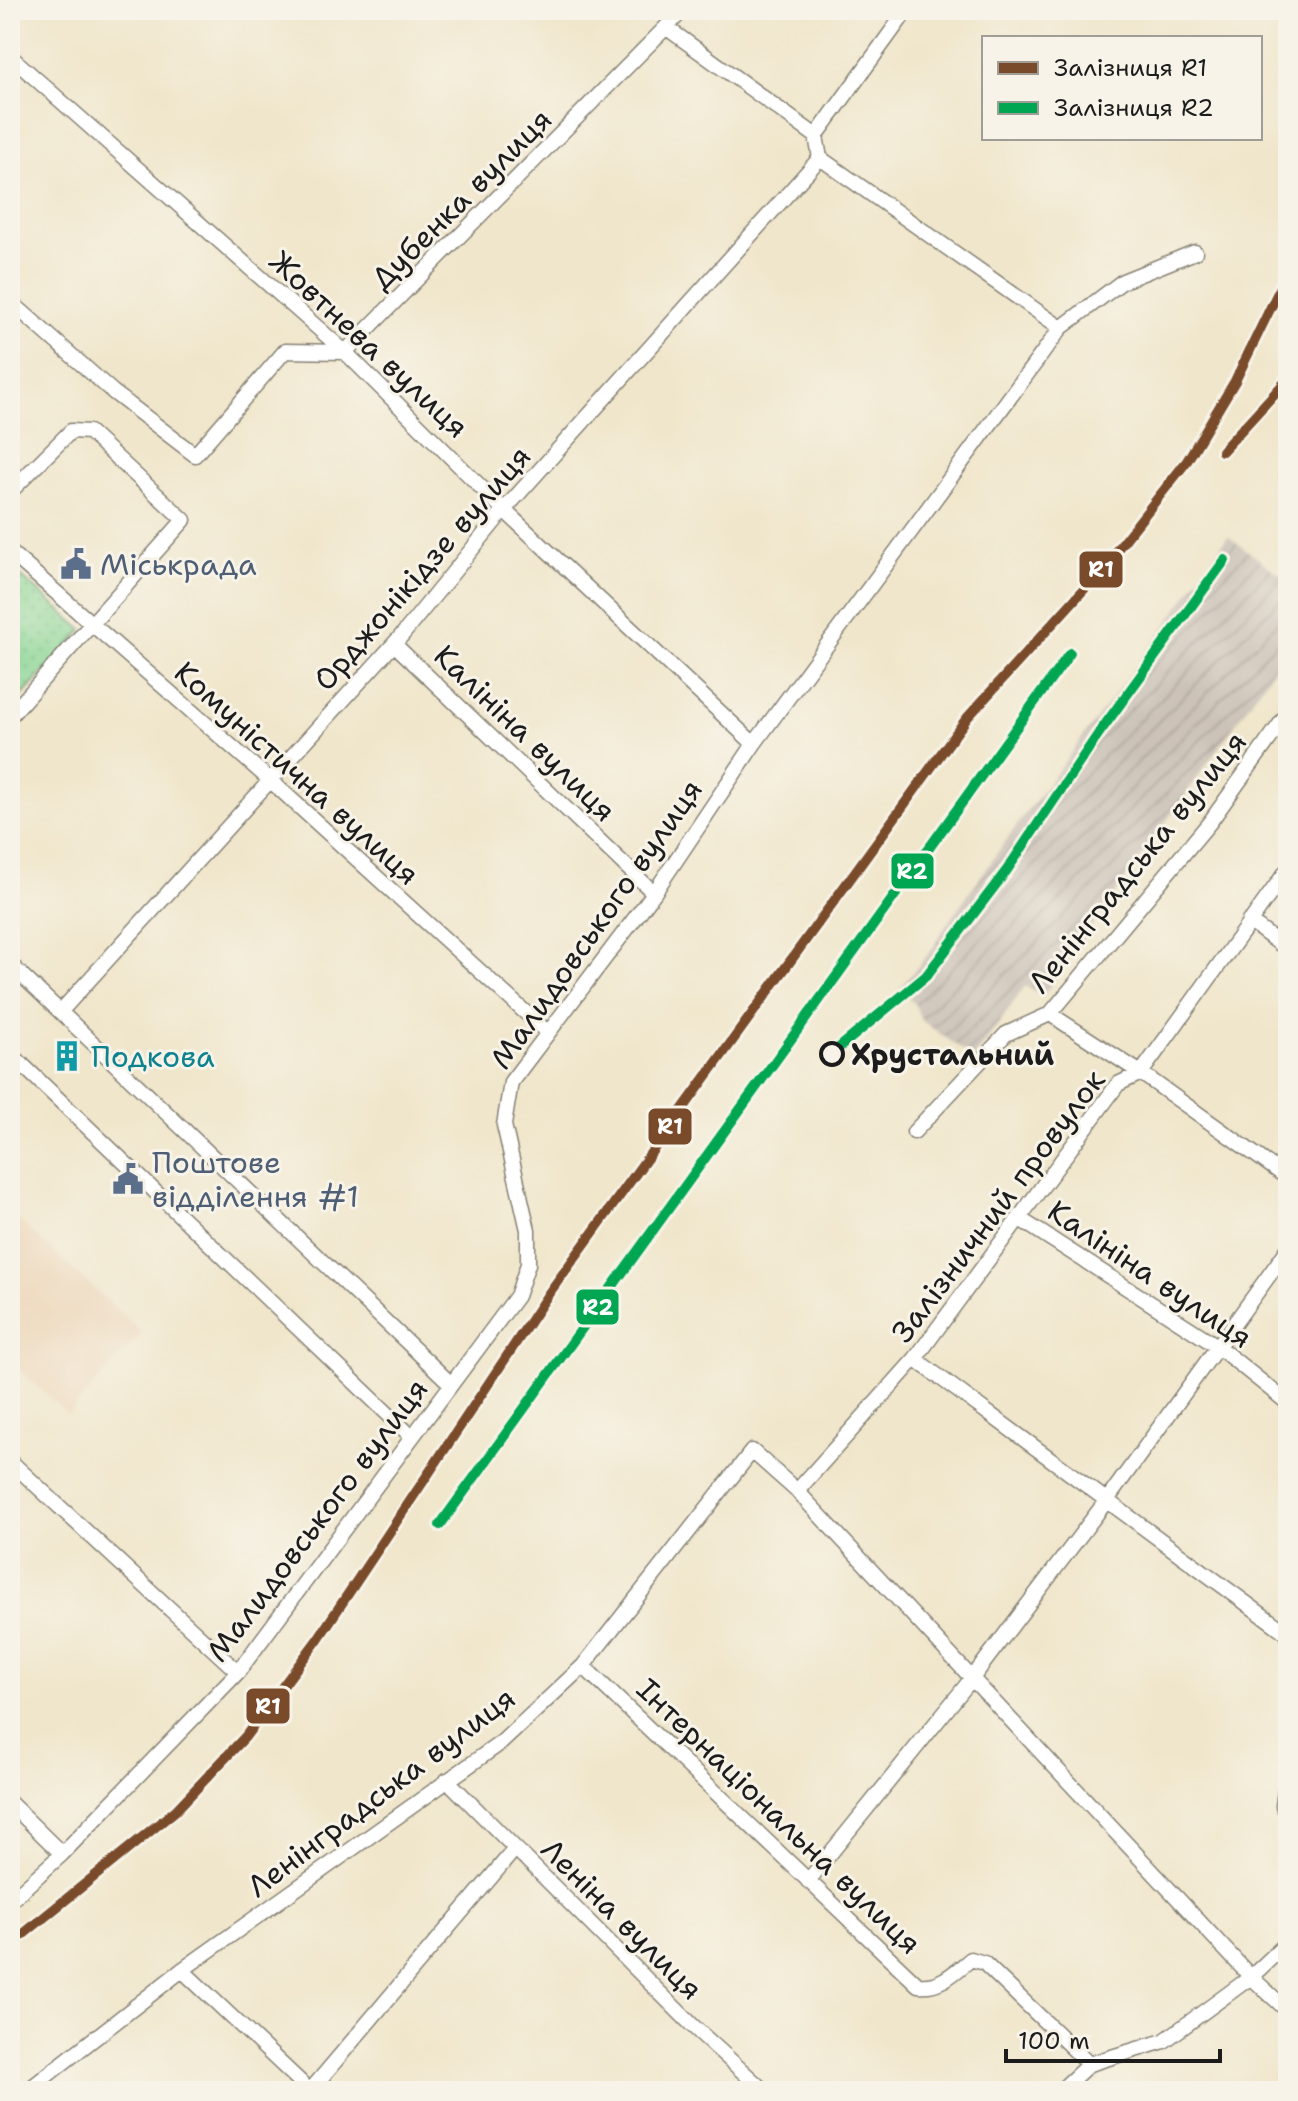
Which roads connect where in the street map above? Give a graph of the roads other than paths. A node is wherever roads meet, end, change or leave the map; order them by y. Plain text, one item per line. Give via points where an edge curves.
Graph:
1 (683, 10) edge
2 (907, 10) edge
3 (667, 28) junction
4 (10, 56) edge
5 (816, 136) junction
6 (820, 158) junction
7 (1195, 252) dead end
8 (10, 301) edge
9 (1061, 328) junction
10 (345, 352) junction
11 (10, 492) edge
12 (504, 510) junction
13 (10, 552) edge
14 (92, 627) junction
15 (394, 644) junction
16 (1288, 713) edge
17 (10, 716) edge
18 (754, 744) junction
19 (271, 781) junction
20 (1288, 869) edge
21 (654, 893) junction
22 (1249, 921) junction
23 (1288, 950) edge
24 (10, 964) edge
25 (61, 1011) junction
26 (1050, 1014) junction
27 (548, 1033) junction
28 (11, 1056) edge
29 (1141, 1073) junction
30 (914, 1132) dead end
31 (1288, 1178) edge
32 (1020, 1219) junction
33 (1288, 1249) edge
34 (1217, 1346) junction
35 (915, 1359) junction
36 (451, 1384) junction
37 (1288, 1403) edge
38 (411, 1436) junction
39 (10, 1461) edge
40 (797, 1491) junction
41 (1107, 1500) junction
42 (1288, 1634) edge
43 (583, 1666) junction
44 (238, 1672) junction
45 (973, 1677) junction
46 (1288, 1769) edge
47 (447, 1780) junction
48 (10, 1803) edge
49 (1288, 1814) edge
50 (514, 1850) junction
51 (62, 1854) junction
52 (808, 1881) junction
53 (10, 1901) edge
54 (1288, 1942) edge
55 (182, 1970) junction
56 (1251, 1977) junction
57 (1288, 2011) edge
58 (1089, 2064) junction
59 (27, 2091) edge
60 (310, 2091) edge
61 (764, 2091) edge
62 (1060, 2091) edge

1 - 3 street, Дубенка вулиця
2 - 5 street
3 - 5 street
3 - 10 street, Дубенка вулиця
4 - 10 street, Жовтнева вулиця
5 - 6 street
6 - 9 street
6 - 12 street, Орджонікідзе вулиця
7 - 9 street, Малидовського вулиця via 1123,281
8 - 10 street via 113,392 195,455 285,351
9 - 18 street, Малидовського вулиця
10 - 12 street, Жовтнева вулиця
11 - 14 street via 77,429 89,432 184,520
12 - 15 street, Орджонікідзе вулиця
12 - 18 street, Жовтнева вулиця
13 - 14 street, Комуністична вулиця
14 - 17 street
14 - 19 street, Комуністична вулиця
15 - 19 street, Орджонікідзе вулиця
15 - 21 street, Калініна вулиця
16 - 26 street, Ленінградська вулиця via 1210,822
18 - 21 street, Малидовського вулиця
19 - 25 street, Орджонікідзе вулиця
19 - 27 street, Комуністична вулиця
20 - 22 street, Залізничний провулок
21 - 27 street, Малидовського вулиця
22 - 23 street
22 - 29 street, Залізничний провулок
24 - 25 street
25 - 36 street
26 - 29 street
26 - 30 street, Ленінградська вулиця via 1006,1034
27 - 36 street, Малидовського вулиця via 511,1082 504,1125 528,1230 528,1264 517,1296
28 - 38 street
29 - 31 street
29 - 32 street, Залізничний провулок via 1118,1084
32 - 34 street, Калініна вулиця
32 - 35 street, Залізничний провулок
33 - 34 street
34 - 37 street, Калініна вулиця
34 - 41 street
35 - 40 street, Залізничний провулок
35 - 41 street
36 - 38 street, Малидовського вулиця
38 - 44 street, Малидовського вулиця
39 - 44 street
40 - 43 street, Ленінградська вулиця via 752,1451
40 - 45 street
41 - 42 street
41 - 45 street
43 - 47 street, Ленінградська вулиця via 502,1742
43 - 52 street, Інтернаціональна вулиця
44 - 51 street, Малидовського вулиця
45 - 52 street
45 - 56 street
46 - 49 street via 1283,1806
47 - 50 street, Леніна вулиця
47 - 55 street, Ленінградська вулиця
48 - 51 street
50 - 60 street
50 - 61 street, Леніна вулиця
51 - 53 street, Малидовського вулиця
52 - 58 street, Інтернаціональна вулиця via 918,1985 947,1979 971,1959 984,1963
54 - 56 street
55 - 59 street, Ленінградська вулиця
55 - 60 street
56 - 57 street
56 - 58 street via 1164,2041
58 - 62 street

